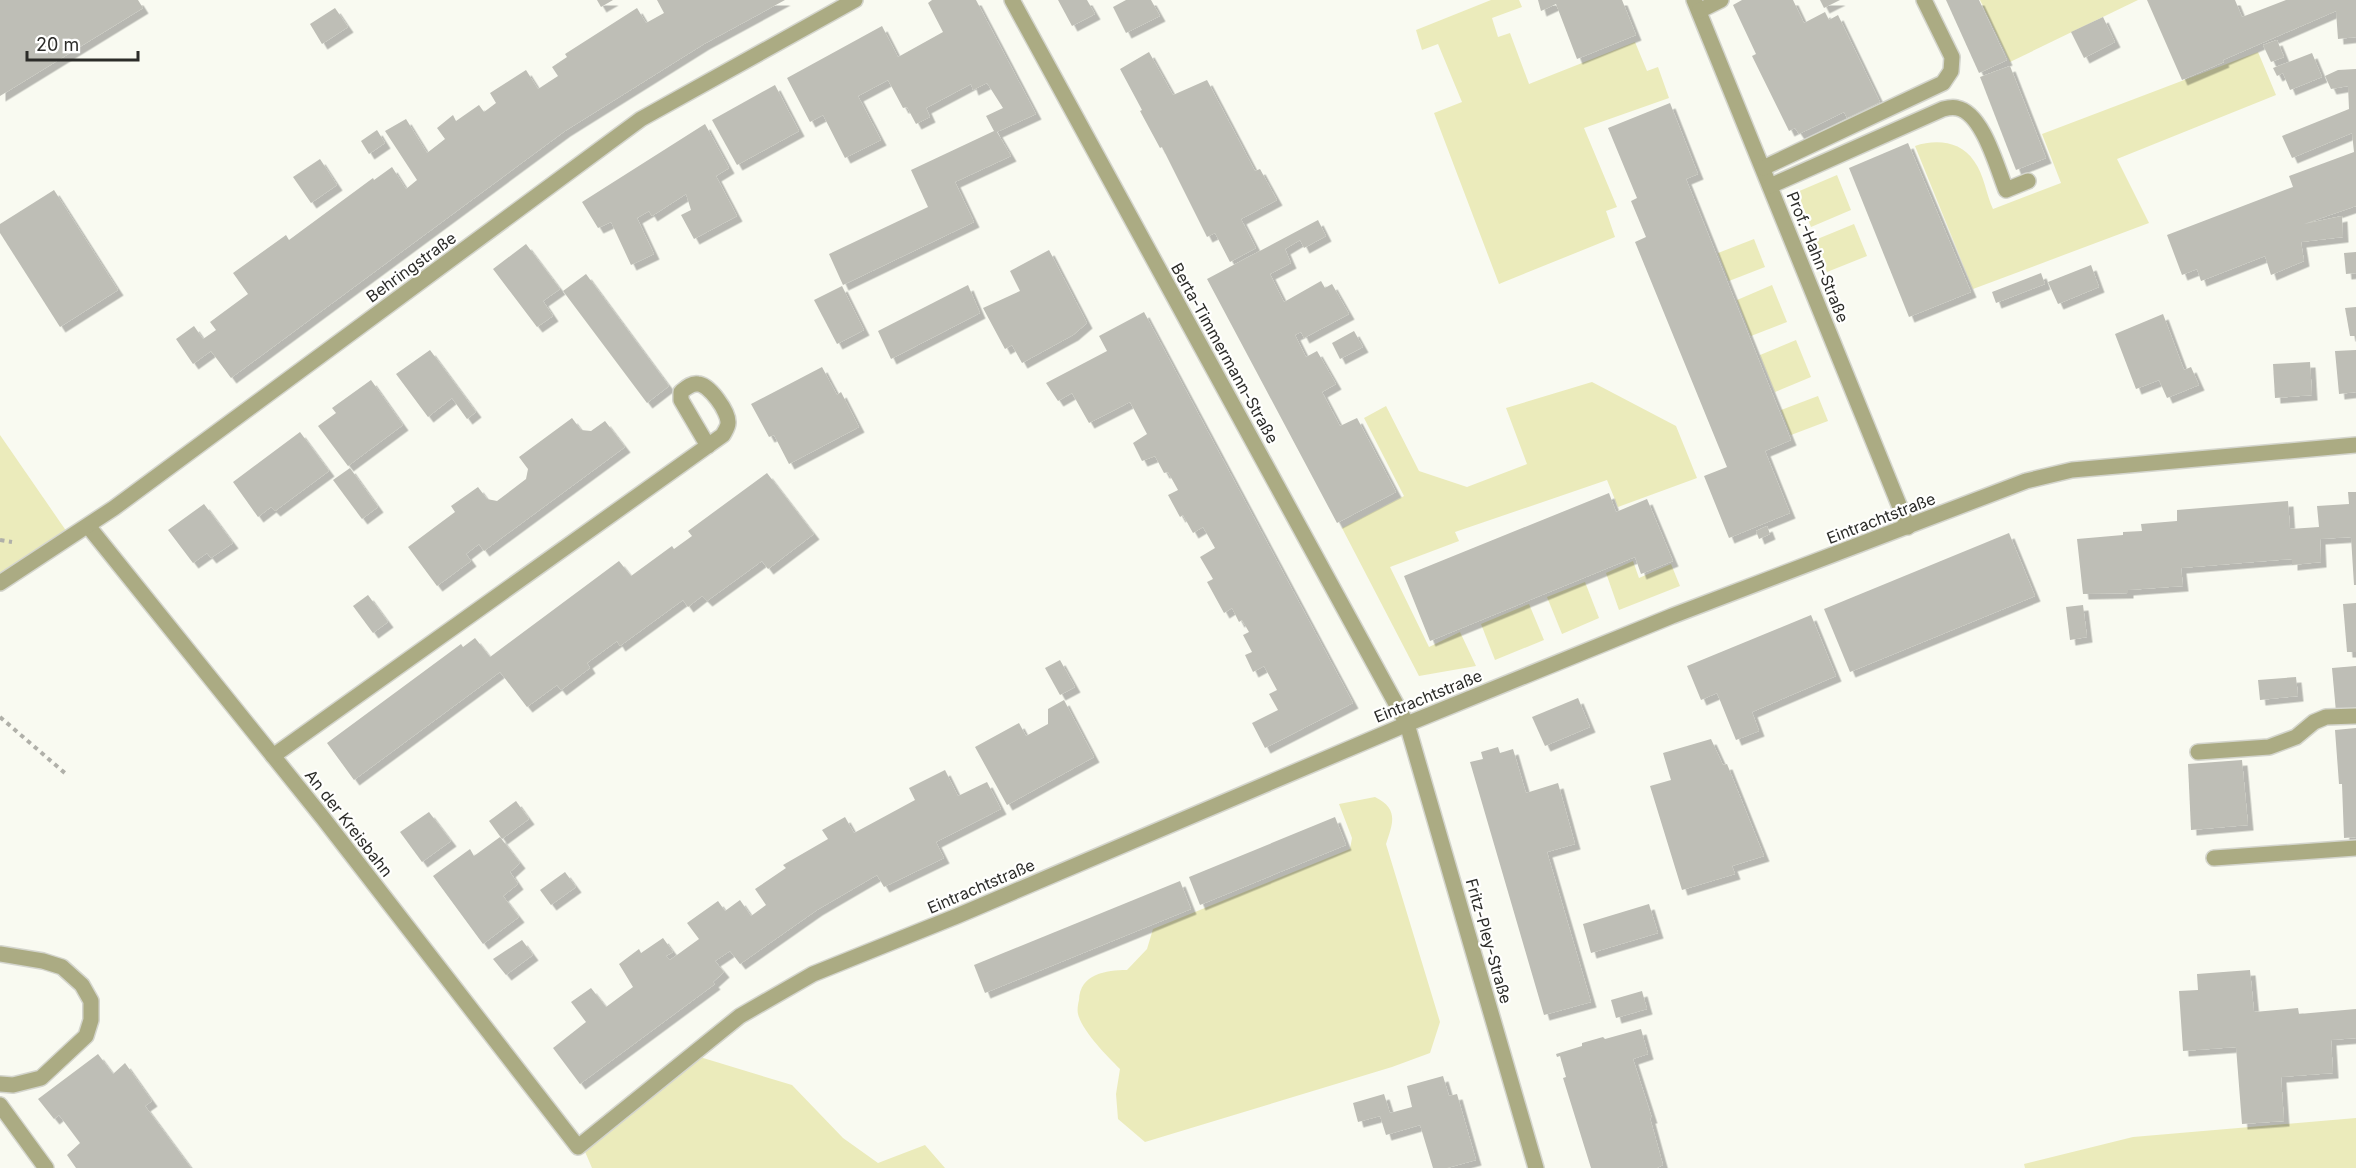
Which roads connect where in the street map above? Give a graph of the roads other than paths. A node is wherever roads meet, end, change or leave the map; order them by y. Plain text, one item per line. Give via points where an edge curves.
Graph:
1 (855, 0) edge
2 (1012, 0) edge
3 (1721, 0) edge
4 (1924, 0) edge
5 (1697, 6) edge
6 (1763, 168) junction
7 (2028, 181) dead end
8 (1770, 186) junction
9 (2356, 445) edge
10 (708, 446) dead end
11 (88, 526) junction
12 (1908, 527) junction
13 (0, 583) edge
14 (2356, 716) edge
15 (1407, 724) junction
16 (2198, 752) dead end
17 (273, 756) junction
18 (2356, 848) edge
19 (2214, 858) dead end
20 (0, 954) edge
21 (20, 958) junction
22 (0, 964) edge
23 (0, 1084) edge
24 (0, 1105) edge
25 (578, 1147) joint
26 (46, 1168) edge
27 (1536, 1168) edge

1 - 11 street, Behringstraße via 641,119
2 - 15 street, Berta-Timmermann-Straße
3 - 5 street
4 - 6 street via 1952,57 1951,71 1943,83
5 - 6 street, Prof.-Hahn-Straße
6 - 8 street, Prof.-Hahn-Straße
7 - 8 street via 2006,190 1981,127 1970,114 1958,108 1943,109
8 - 12 street, Prof.-Hahn-Straße
9 - 12 street, Eintrachtstraße via 2072,470 2026,481
10 - 17 street
11 - 13 street, Behringstraße
11 - 17 street, An der Kreisbahn
12 - 15 street, Eintrachtstraße via 1660,621
14 - 16 street via 2326,717 2269,747
15 - 25 street, Eintrachtstraße via 813,974 740,1016
15 - 27 street, Fritz-Pley-Straße
17 - 25 street, An der Kreisbahn
18 - 19 street
20 - 21 street
21 - 22 street
21 - 23 street via 62,967 82,985 92,1001 91,1020 86,1036 41,1078
24 - 26 street

